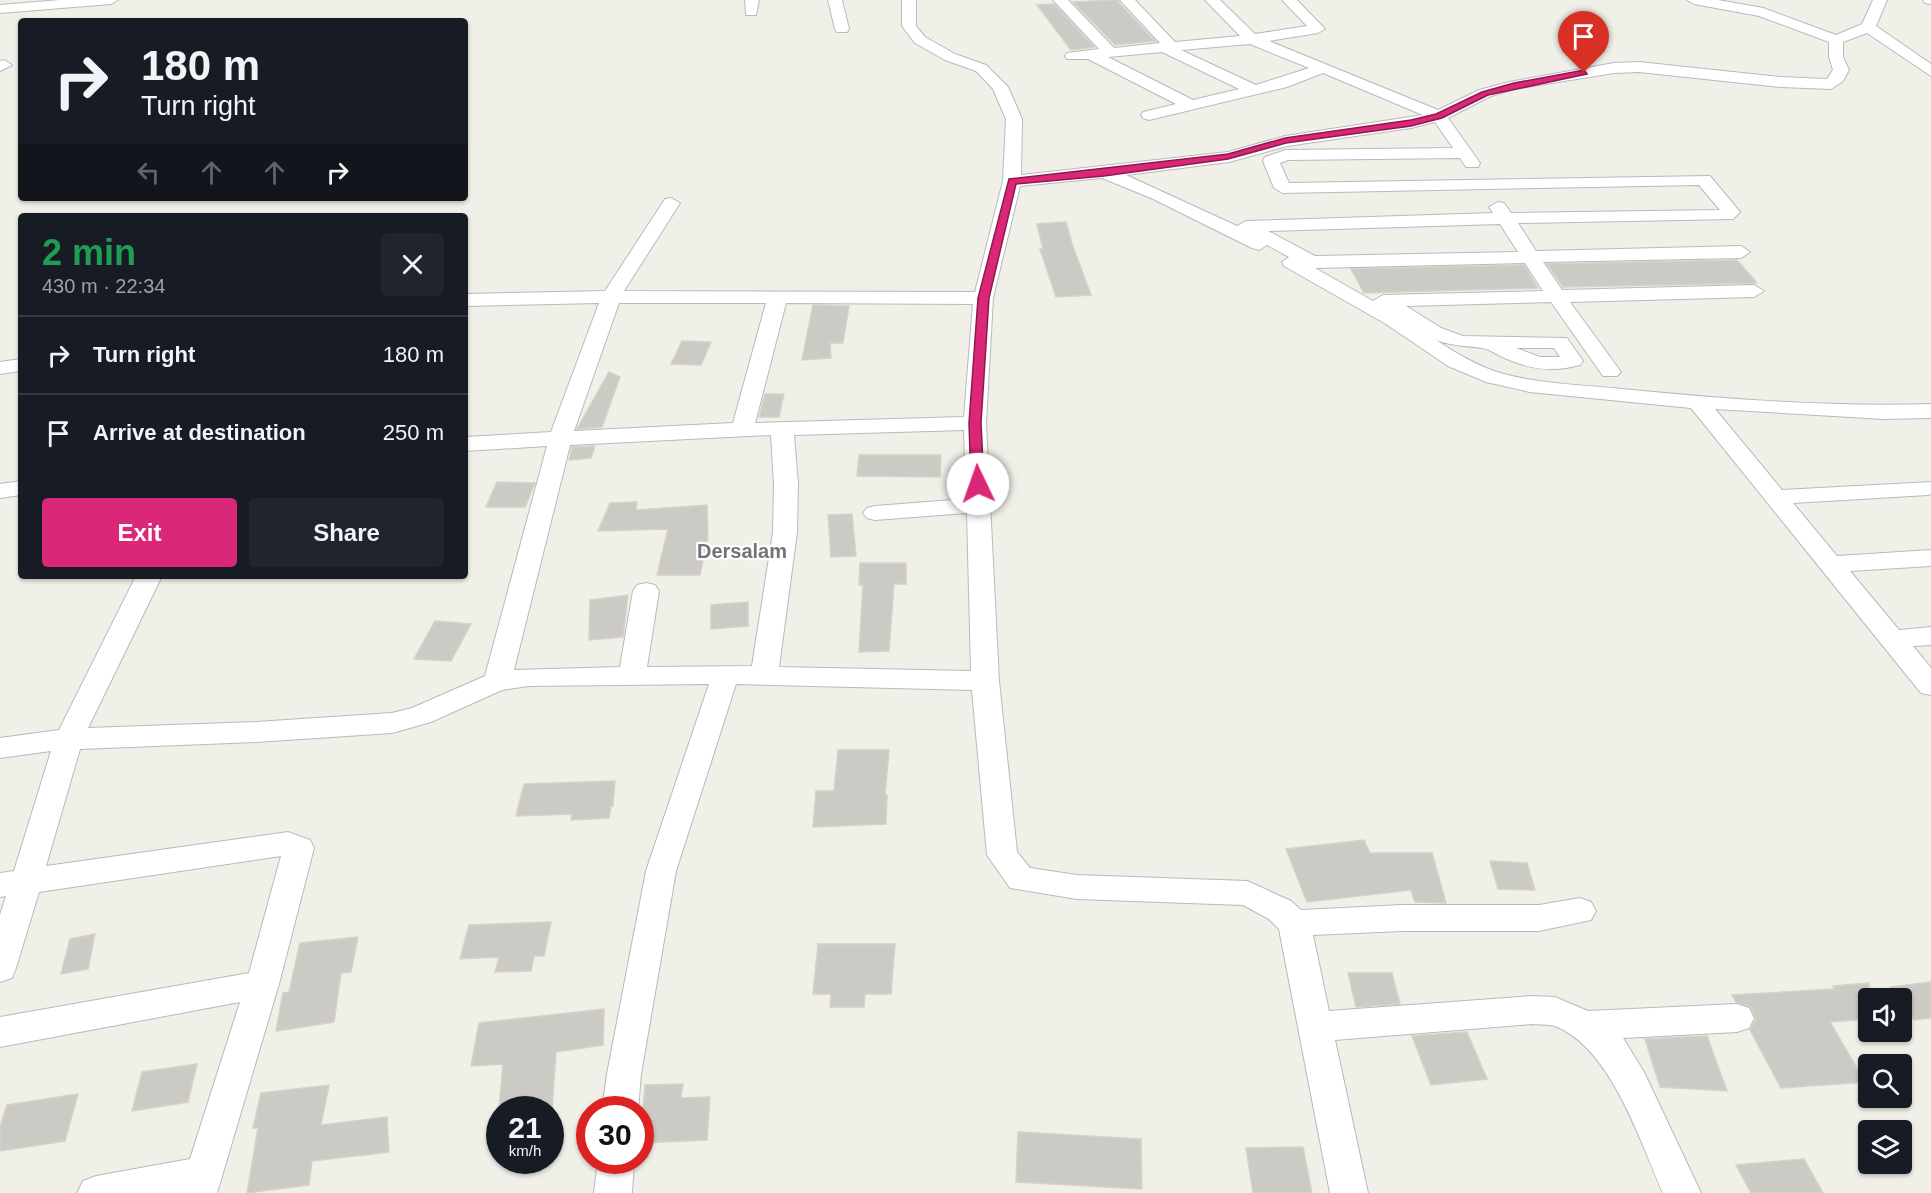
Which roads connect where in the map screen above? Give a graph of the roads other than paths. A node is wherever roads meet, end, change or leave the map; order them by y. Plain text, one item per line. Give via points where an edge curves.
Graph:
1 (111, 0) edge
2 (835, 0) edge
3 (909, 0) edge
4 (1060, 0) edge
5 (1127, 0) edge
6 (1212, 0) edge
7 (1289, 0) edge
8 (1694, 0) edge
9 (1880, 0) edge
10 (1777, 2) edge
11 (0, 9) edge
12 (1763, 12) junction
13 (1868, 27) junction
14 (842, 29) dead end
15 (1252, 39) junction
16 (1836, 40) junction
17 (1165, 46) junction
18 (1110, 52) junction
19 (1089, 54) junction
20 (1072, 56) dead end
21 (1323, 68) junction
22 (1931, 71) edge
23 (1254, 91) junction
24 (1191, 105) junction
25 (1149, 115) dead end
26 (1439, 116) junction
27 (1466, 153) junction
28 (1104, 173) junction
29 (1012, 181) junction
30 (1482, 182) junction
31 (671, 203) dead end
32 (1505, 218) junction
33 (1741, 252) dead end
34 (1529, 255) junction
35 (1311, 261) junction
36 (1754, 291) dead end
37 (1556, 296) junction
38 (611, 297) junction
39 (778, 297) junction
40 (983, 298) junction
41 (468, 300) edge
42 (1383, 301) junction
43 (1489, 343) dead end
44 (18, 365) edge
45 (0, 368) edge
46 (1610, 372) dead end
47 (1697, 402) junction
48 (1931, 411) edge
49 (975, 423) junction
50 (782, 428) junction
51 (742, 429) junction
52 (560, 438) junction
53 (468, 444) edge
54 (18, 488) edge
55 (1928, 488) dead end
56 (0, 491) edge
57 (1775, 497) junction
58 (979, 505) junction
59 (875, 513) dead end
60 (1931, 558) edge
61 (1829, 564) junction
62 (148, 579) edge
63 (646, 591) dead end
64 (1931, 636) edge
65 (1891, 639) junction
66 (632, 675) junction
67 (726, 675) junction
68 (764, 676) junction
69 (984, 681) junction
70 (497, 682) junction
71 (1931, 687) edge
72 (69, 739) junction
73 (0, 748) edge
74 (13, 883) edge
75 (1580, 911) dead end
76 (1294, 923) junction
77 (0, 968) edge
78 (262, 984) junction
79 (1737, 1018) dead end
80 (1583, 1026) junction
81 (1315, 1027) junction
82 (0, 1032) edge
83 (622, 1096) edge
84 (615, 1174) edge
85 (200, 1184) edge
86 (96, 1193) edge
87 (613, 1193) edge
88 (1349, 1193) edge
89 (1682, 1193) edge

1 - 11 street
2 - 14 street
3 - 29 street via 909,26 920,40 981,68 1000,87 1014,119
4 - 18 street
5 - 17 street
6 - 15 street
7 - 15 street via 1318,28
8 - 12 street
9 - 13 street
10 - 12 street
12 - 16 street
13 - 16 street
13 - 22 street
15 - 17 street
15 - 21 street
16 - 26 street via 1841,70 1831,84 1614,68 1514,85 1485,93
17 - 18 street
17 - 23 street
18 - 19 street
19 - 20 street
19 - 24 street
21 - 23 street
21 - 26 street
23 - 24 street
24 - 25 street
26 - 27 street
26 - 28 street via 1285,141 1228,157
27 - 30 street
27 - 30 street via 1286,155 1271,160 1283,188
28 - 29 street
28 - 47 street via 1237,232 1393,320 1455,362 1493,378 1530,386
29 - 40 street
30 - 32 street
30 - 32 street via 1704,180 1731,212
31 - 38 street
32 - 34 street
32 - 35 street via 1246,226
33 - 34 street
34 - 35 street
34 - 37 street
35 - 42 street
36 - 37 street
37 - 42 street
37 - 46 street
38 - 39 street
38 - 41 street
38 - 52 street
39 - 40 street
39 - 51 street
40 - 49 street
42 - 43 street via 1446,338
44 - 45 street
47 - 48 street
47 - 57 street
49 - 50 street
49 - 58 street
50 - 51 street
50 - 68 street via 785,532
51 - 52 street
52 - 53 street
52 - 70 street
54 - 56 street
55 - 57 street
57 - 61 street
58 - 59 street
58 - 69 street
60 - 61 street
61 - 65 street
62 - 72 street
63 - 66 street
64 - 65 street
65 - 71 street
66 - 67 street
66 - 70 street via 560,675
67 - 68 street
67 - 83 street via 661,871
68 - 69 street
69 - 76 street via 1002,855 1021,879 1077,886 1247,893 1280,910
70 - 72 street via 421,715 392,723
72 - 73 street
72 - 74 street
74 - 77 street
74 - 78 street via 275,845 296,846 298,855
75 - 76 street via 1539,918
76 - 81 street
78 - 82 street
78 - 85 street
79 - 80 street
80 - 81 street via 1555,1011 1544,1010
80 - 89 street via 1599,1036 1620,1061
81 - 88 street
84 - 87 street
85 - 86 street

